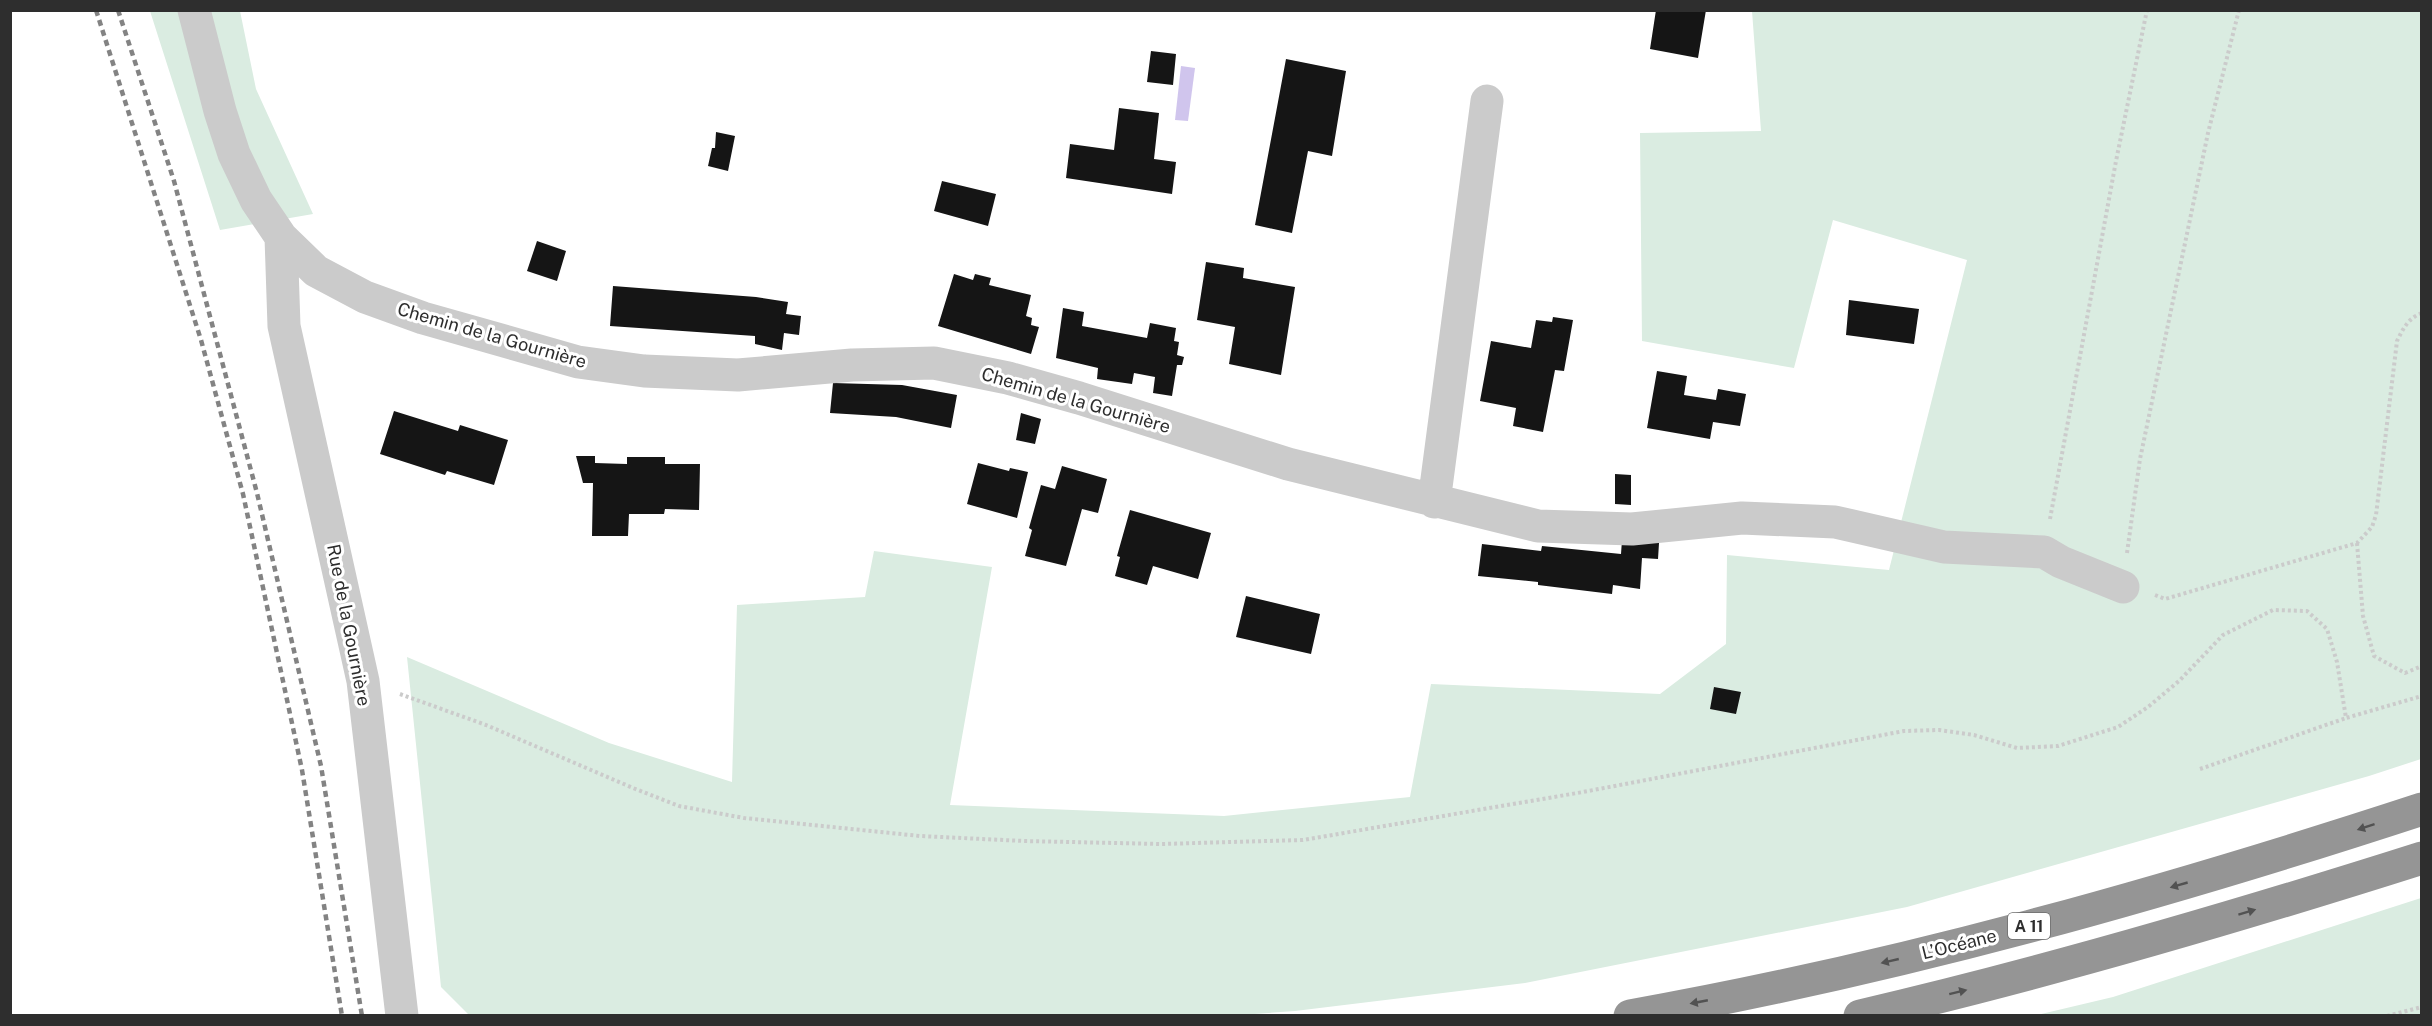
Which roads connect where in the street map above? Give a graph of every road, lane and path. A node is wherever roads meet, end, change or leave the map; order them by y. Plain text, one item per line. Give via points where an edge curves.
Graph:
1 (194, 10) edge
2 (2147, 10) edge
3 (2239, 10) edge
4 (1487, 101) dead end
5 (281, 237) junction
6 (2421, 313) edge
7 (1434, 502) junction
8 (2356, 543) junction
9 (2043, 552) junction
10 (2123, 587) junction
11 (2421, 666) edge
12 (363, 681) junction
13 (2421, 696) edge
14 (2346, 717) junction
15 (2200, 769) dead end
16 (2421, 809) edge
17 (2421, 858) edge
18 (2421, 1007) edge
19 (402, 1016) edge
20 (1629, 1016) edge
21 (1860, 1016) edge
22 (2387, 1016) edge

1 - 5 street, Chemin de la Gournière via 234,154 256,200
2 - 9 path
3 - 10 path via 2208,133 2140,459
4 - 7 street
5 - 7 street, Chemin de la Gournière via 316,270 365,297 423,318 578,362 644,371 738,375 852,365 934,363 1008,378 1288,464
5 - 12 street, Rue de la Gournière via 284,326
6 - 8 path via 2404,326 2397,341 2376,515 2372,526
7 - 9 street, Chemin de la Gournière via 1538,526 1632,530 1742,518 1835,522 1944,547
8 - 10 path via 2165,598
8 - 11 path via 2363,616 2374,656 2405,673
9 - 10 street, Chemin de la Gournière
12 - 14 path via 486,725 679,806 744,818 920,836 1161,844 1303,840 1904,731 1974,735 2017,748 2058,746 2118,727 2179,681 2223,635 2272,610 2307,611 2327,629
12 - 19 street, Rue de la Gournière
13 - 14 path
14 - 15 path
16 -> 20 highway, L’Océane / A 11 via 2213,875 1944,949
21 -> 17 highway via 2065,965
18 - 22 path

